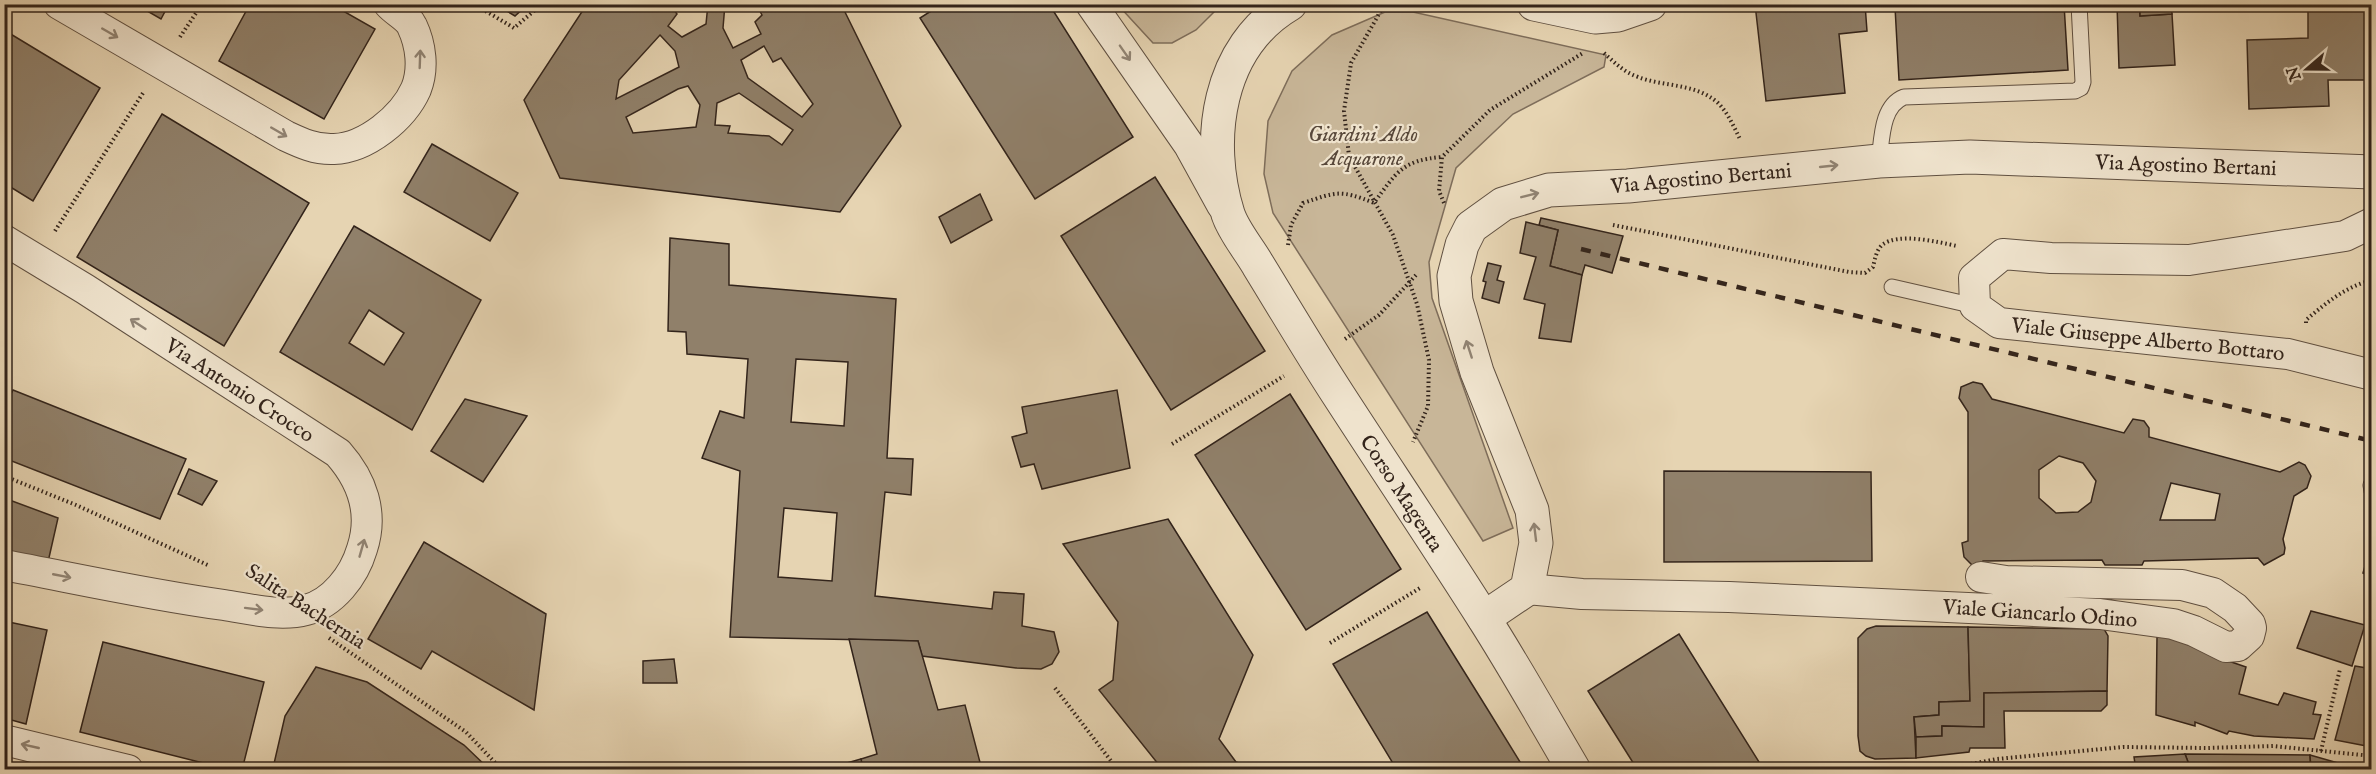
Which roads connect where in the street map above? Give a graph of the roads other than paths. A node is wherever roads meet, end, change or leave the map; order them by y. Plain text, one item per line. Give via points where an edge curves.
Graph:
1 (59, 4) edge
2 (389, 4) edge
3 (1091, 4) edge
4 (1290, 4) edge
5 (1534, 4) edge
6 (1650, 4) edge
7 (2079, 4) edge
8 (1879, 161) junction
9 (2372, 172) edge
10 (1229, 217) junction
11 (2372, 223) edge
12 (6, 242) edge
13 (1892, 287) dead end
14 (1975, 306) junction
15 (2370, 382) edge
16 (2371, 485) edge
17 (2372, 491) edge
18 (4, 565) edge
19 (1981, 578) dead end
20 (1527, 589) junction
21 (1484, 618) junction
22 (4, 740) edge
23 (128, 770) edge
24 (1574, 770) edge

1 -> 2 street via 286,136 310,147 334,149 372,136 401,111 415,90 420,48 411,24
3 -> 10 street, Corso Magenta via 1189,145
4 - 10 street, Corso Magenta via 1254,35 1225,88 1218,123 1218,154
5 - 6 street via 1595,17 1618,15
7 - 8 lane via 2081,88 1904,97 1891,106 1886,117
8 - 9 street, Via Agostino Bertani via 1970,157
20 -> 8 street, Via Agostino Bertani via 1536,543 1532,510 1477,372 1456,301 1454,276 1471,227 1503,204 1549,190
10 - 21 street, Corso Magenta via 1314,357
11 - 14 street via 2345,236 2189,260 2003,254 1974,278
18 -> 12 street, Via Antonio Crocco via 172,598 295,612 321,605 351,573 359,558 368,512 364,494 338,453
13 - 14 lane
14 - 15 street, Viale Giuseppe Alberto Bottaro via 1999,323 2288,354
16 - 17 lane
19 - 20 street, Viale Giancarlo Odino via 2182,585 2214,593 2235,608 2251,628 2249,636 2238,646 2226,647 2173,624 2100,614
20 - 21 street
21 - 24 street, Corso Magenta
23 -> 22 street

